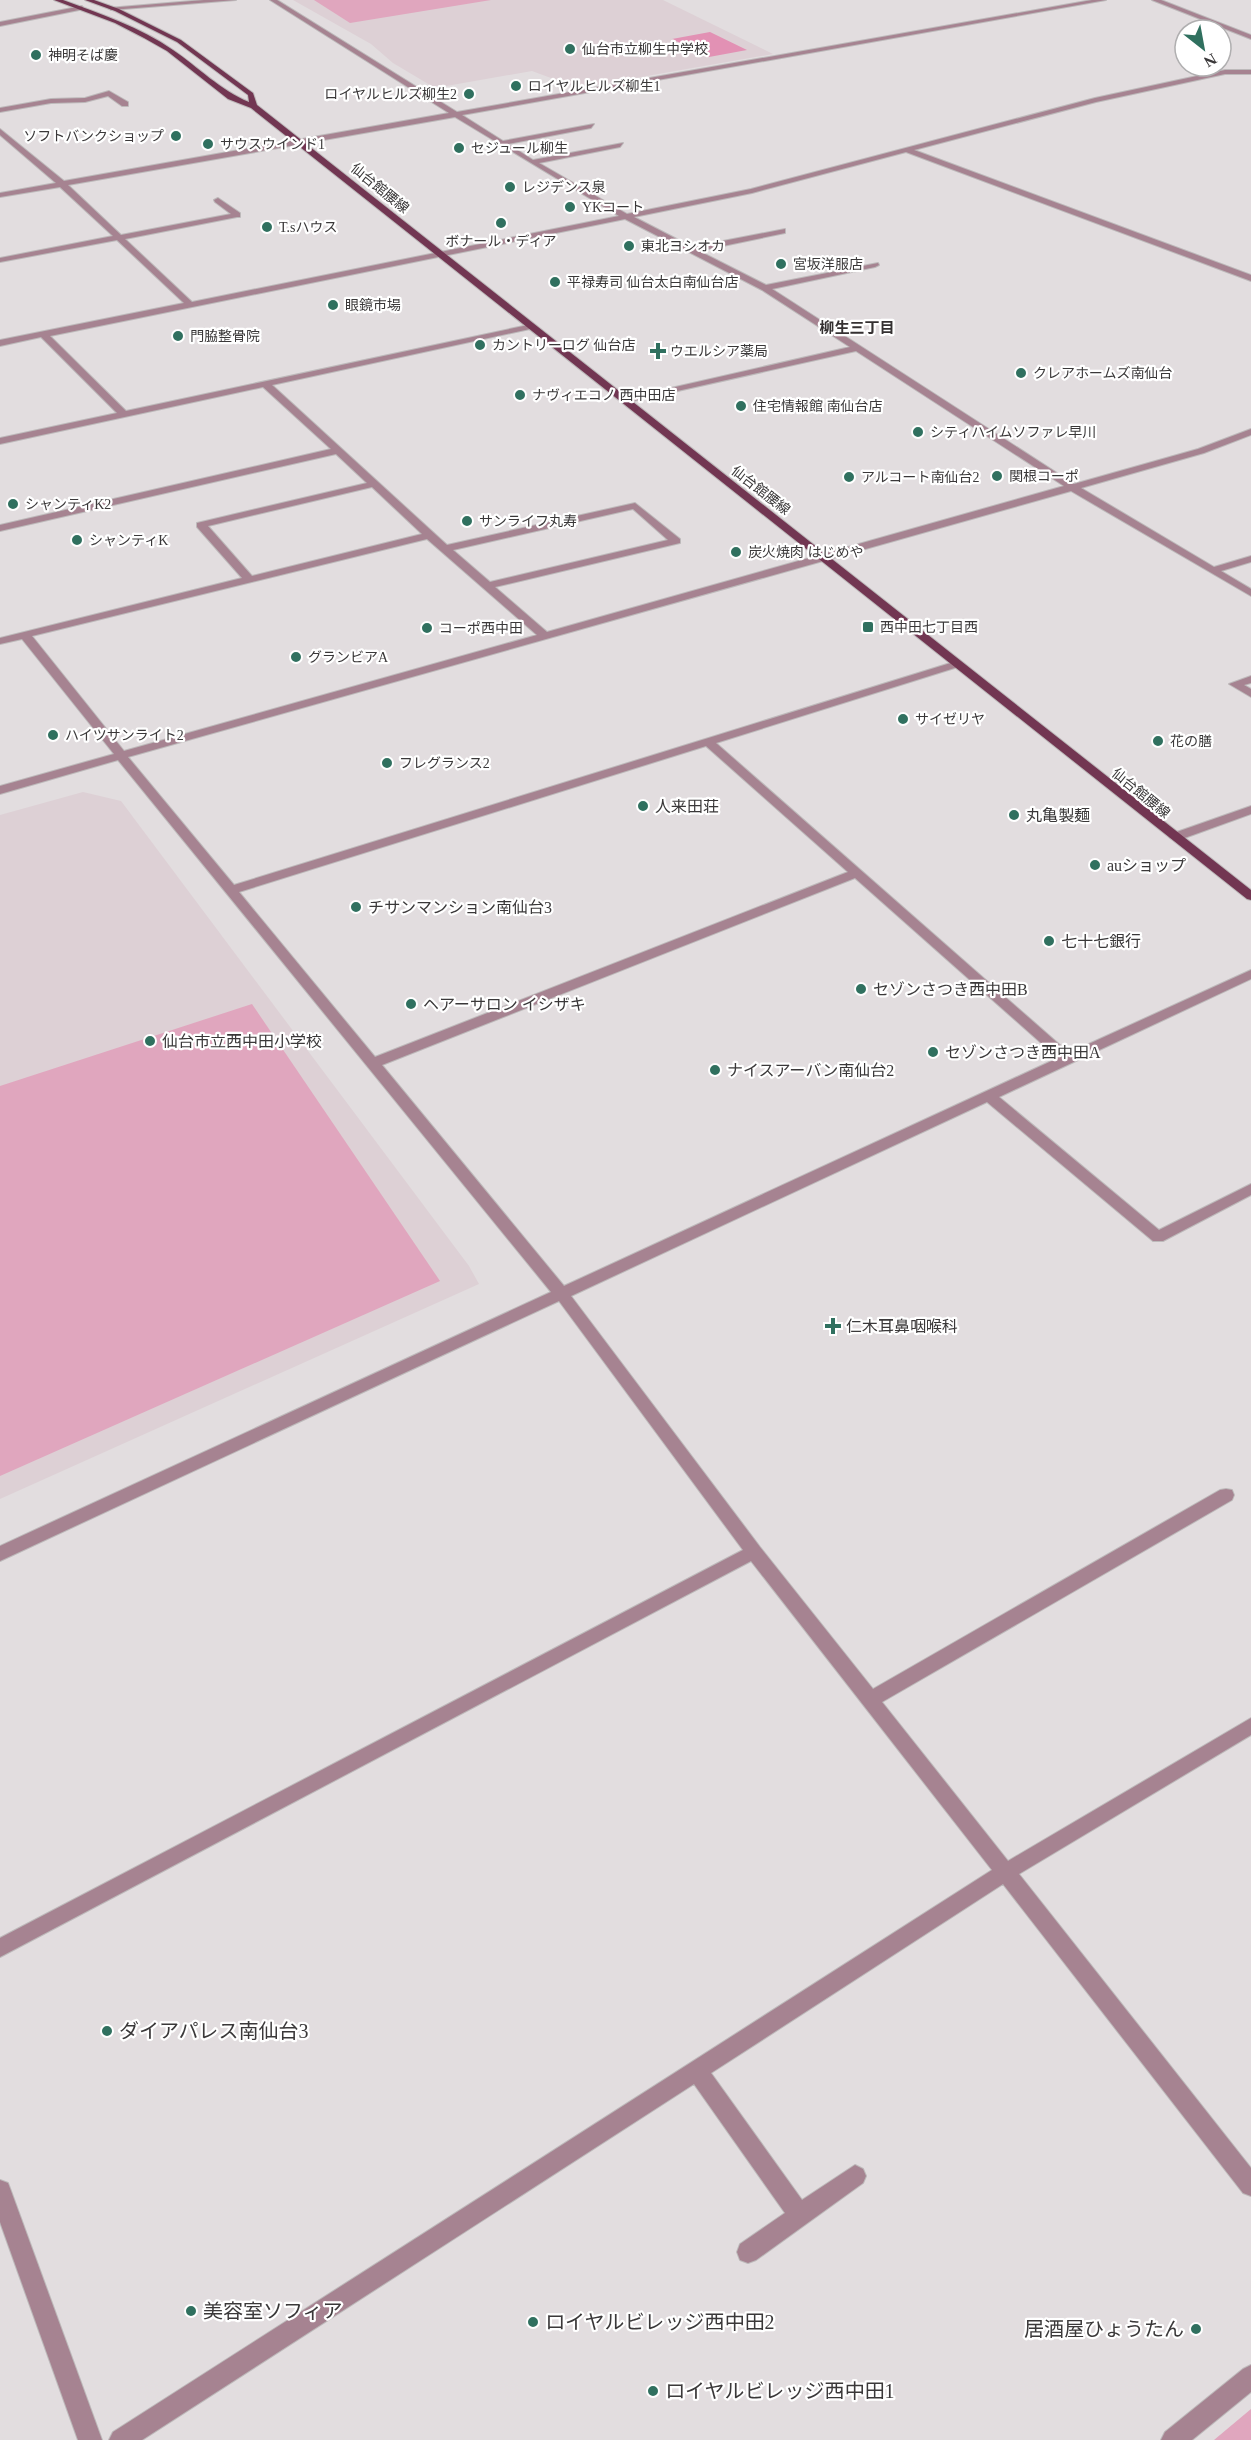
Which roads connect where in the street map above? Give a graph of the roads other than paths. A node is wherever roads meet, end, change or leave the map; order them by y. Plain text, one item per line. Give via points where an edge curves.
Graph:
1 (57, 0) edge
2 (87, 0) edge
3 (233, 0) edge
4 (273, 0) edge
5 (1103, 0) edge
6 (1155, 0) edge
7 (82, 8) junction
8 (111, 8) junction
9 (0, 24) edge
10 (1251, 37) edge
11 (1251, 72) edge
12 (125, 105) dead end
13 (254, 105) junction
14 (0, 110) edge
15 (456, 114) junction
16 (591, 126) dead end
17 (0, 131) edge
18 (300, 142) junction
19 (502, 142) junction
20 (620, 146) dead end
21 (909, 150) junction
22 (532, 162) junction
23 (63, 184) junction
24 (0, 195) edge
25 (218, 200) dead end
26 (627, 217) junction
27 (782, 231) dead end
28 (119, 238) junction
29 (691, 250) junction
30 (441, 254) junction
31 (0, 260) edge
32 (875, 265) dead end
33 (1251, 278) edge
34 (765, 288) junction
35 (190, 304) junction
36 (530, 326) junction
37 (43, 334) junction
38 (0, 343) edge
39 (856, 348) junction
40 (266, 384) junction
41 (627, 400) junction
42 (124, 414) junction
43 (1251, 432) edge
44 (0, 441) edge
45 (338, 451) junction
46 (373, 484) junction
47 (1072, 487) junction
48 (0, 528) edge
49 (429, 535) junction
50 (445, 549) junction
51 (825, 558) junction
52 (1251, 559) edge
53 (1214, 570) junction
54 (250, 579) junction
55 (488, 586) junction
56 (1251, 593) edge
57 (25, 635) junction
58 (545, 636) junction
59 (0, 641) edge
60 (957, 664) junction
61 (1251, 679) edge
62 (1251, 694) edge
63 (707, 741) junction
64 (121, 756) junction
65 (0, 790) edge
66 (1251, 810) edge
67 (1175, 837) junction
68 (856, 873) junction
69 (231, 890) junction
70 (1251, 897) edge
71 (1251, 974) edge
72 (1068, 1059) junction
73 (374, 1063) junction
74 (988, 1095) junction
75 (1251, 1189) edge
76 (560, 1292) junction
77 (1226, 1495) dead end
78 (754, 1552) junction
79 (0, 1554) edge
80 (870, 1700) junction
81 (1251, 1726) edge
82 (1004, 1873) junction
83 (0, 1948) edge
84 (697, 2071) junction
85 (855, 2176) dead end
86 (1251, 2185) edge
87 (0, 2191) edge
88 (800, 2216) junction
89 (748, 2252) dead end
90 (1251, 2377) edge
91 (90, 2440) edge
92 (121, 2440) edge
93 (1173, 2440) edge

1 - 7 main road, 仙台館腰線
2 - 8 main road, 仙台館腰線
3 - 8 street
4 - 15 street
5 - 15 street
6 - 10 street
7 - 9 street
7 - 13 main road, 仙台館腰線 via 146,37 231,97
8 - 13 main road, 仙台館腰線 via 178,40 252,94
11 - 21 street via 1226,72 1095,100
12 - 14 street via 109,93
13 - 18 main road, 仙台館腰線
15 - 18 street
15 - 19 street
16 - 19 street
17 - 23 street
18 - 23 street
18 - 30 main road, 仙台館腰線
19 - 22 street
20 - 22 street
21 - 26 street via 752,191
21 - 33 street
22 - 26 street
23 - 24 street
23 - 28 street
25 - 28 street via 237,215
26 - 29 street
26 - 30 street
27 - 29 street
28 - 31 street
28 - 35 street
29 - 34 street
30 - 35 street
30 - 36 main road, 仙台館腰線
32 - 34 street
34 - 39 street
35 - 37 street
36 - 40 street
36 - 41 main road, 仙台館腰線
37 - 38 street
37 - 42 street
39 - 41 street
39 - 47 street
40 - 42 street
40 - 45 street
41 - 51 main road, 仙台館腰線
42 - 44 street
43 - 47 street via 1201,451
45 - 46 street
45 - 48 street
46 - 49 street
46 - 54 street via 201,525
47 - 51 street
47 - 53 street
49 - 50 street
49 - 54 street
50 - 55 street
50 - 55 street via 635,506 676,541
51 - 58 street
51 - 60 main road, 仙台館腰線
52 - 53 street
53 - 56 street
54 - 57 street
55 - 58 street
57 - 59 street
57 - 64 street
58 - 64 street
60 - 63 street
60 - 67 main road, 仙台館腰線
61 - 62 street via 1235,684
63 - 68 street
63 - 69 street
64 - 65 street
64 - 69 street
66 - 67 street
67 - 70 main road, 仙台館腰線
68 - 72 street
68 - 73 street
69 - 73 street
71 - 72 street
72 - 74 street
73 - 76 street
74 - 75 street via 1158,1237
74 - 76 street
76 - 78 street
76 - 79 street
77 - 80 street
78 - 80 street
78 - 83 street
80 - 82 street
81 - 82 street
82 - 84 street
82 - 86 street
84 - 88 street
84 - 92 street
85 - 88 street
87 - 91 street
88 - 89 street
90 - 93 street

